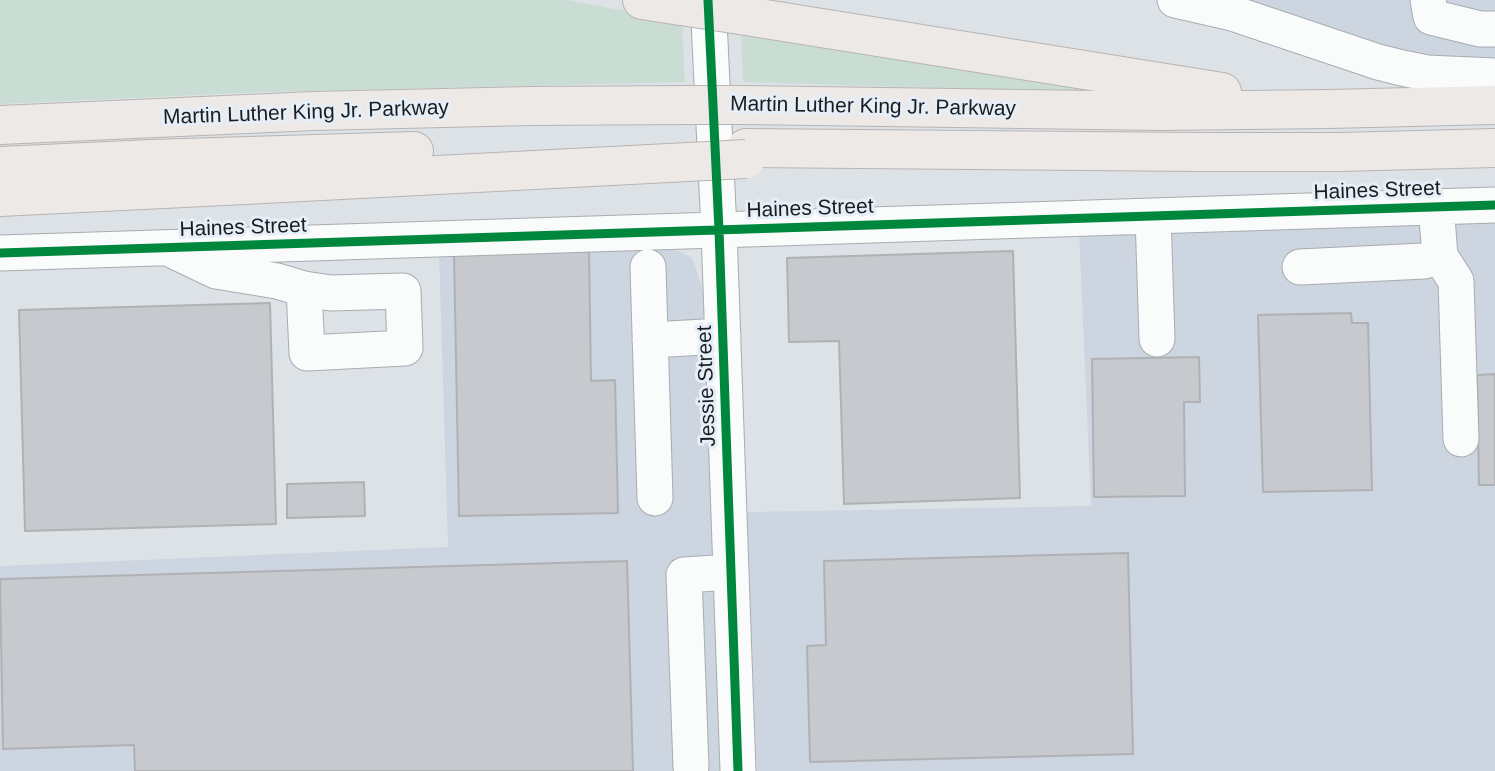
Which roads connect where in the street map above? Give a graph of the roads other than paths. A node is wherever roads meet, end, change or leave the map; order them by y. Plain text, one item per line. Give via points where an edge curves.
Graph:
1 (642, 0) edge
2 (1175, 0) edge
3 (1428, 0) edge
4 (1233, 6) edge
5 (710, 7) edge
6 (1495, 29) edge
7 (1495, 76) edge
8 (1495, 105) edge
9 (1328, 110) junction
10 (0, 125) edge
11 (1495, 148) edge
12 (688, 155) junction
13 (0, 166) edge
14 (0, 197) edge
15 (1495, 205) edge
16 (1436, 206) junction
17 (1153, 215) junction
18 (719, 230) junction
19 (167, 248) junction
20 (0, 253) edge
21 (1440, 256) junction
22 (648, 267) dead end
23 (1300, 267) dead end
24 (304, 289) dead end
25 (723, 336) junction
26 (1157, 339) dead end
27 (650, 340) junction
28 (1461, 439) dead end
29 (655, 498) dead end
30 (731, 572) junction
31 (738, 768) edge
32 (691, 769) edge

1 - 5 highway
2 - 4 street
3 - 6 street via 1431,17
4 - 7 street via 1378,62 1427,73
5 - 9 highway
5 - 18 street, Jessie Street
8 - 9 highway, Martin Luther King Jr. Parkway
9 - 10 highway, Martin Luther King Jr. Parkway, bridge via 530,106
11 - 12 highway, Martin Luther King Jr. Parkway via 1340,152 934,149
12 - 13 highway, Martin Luther King Jr. Parkway via 330,153
12 - 14 highway
15 - 16 street, Haines Street
16 - 17 street, Haines Street
16 - 21 street
17 - 18 street, Haines Street
17 - 26 street
18 - 19 street, Haines Street
18 - 25 street, Jessie Street
19 - 20 street, Haines Street
19 - 24 street via 216,271
21 - 23 street via 1424,261
21 - 28 street via 1457,281
22 - 27 street
25 - 27 street
25 - 30 street, Jessie Street
27 - 29 street
30 - 31 street, Jessie Street
30 - 32 street via 684,575
31 - 32 street

